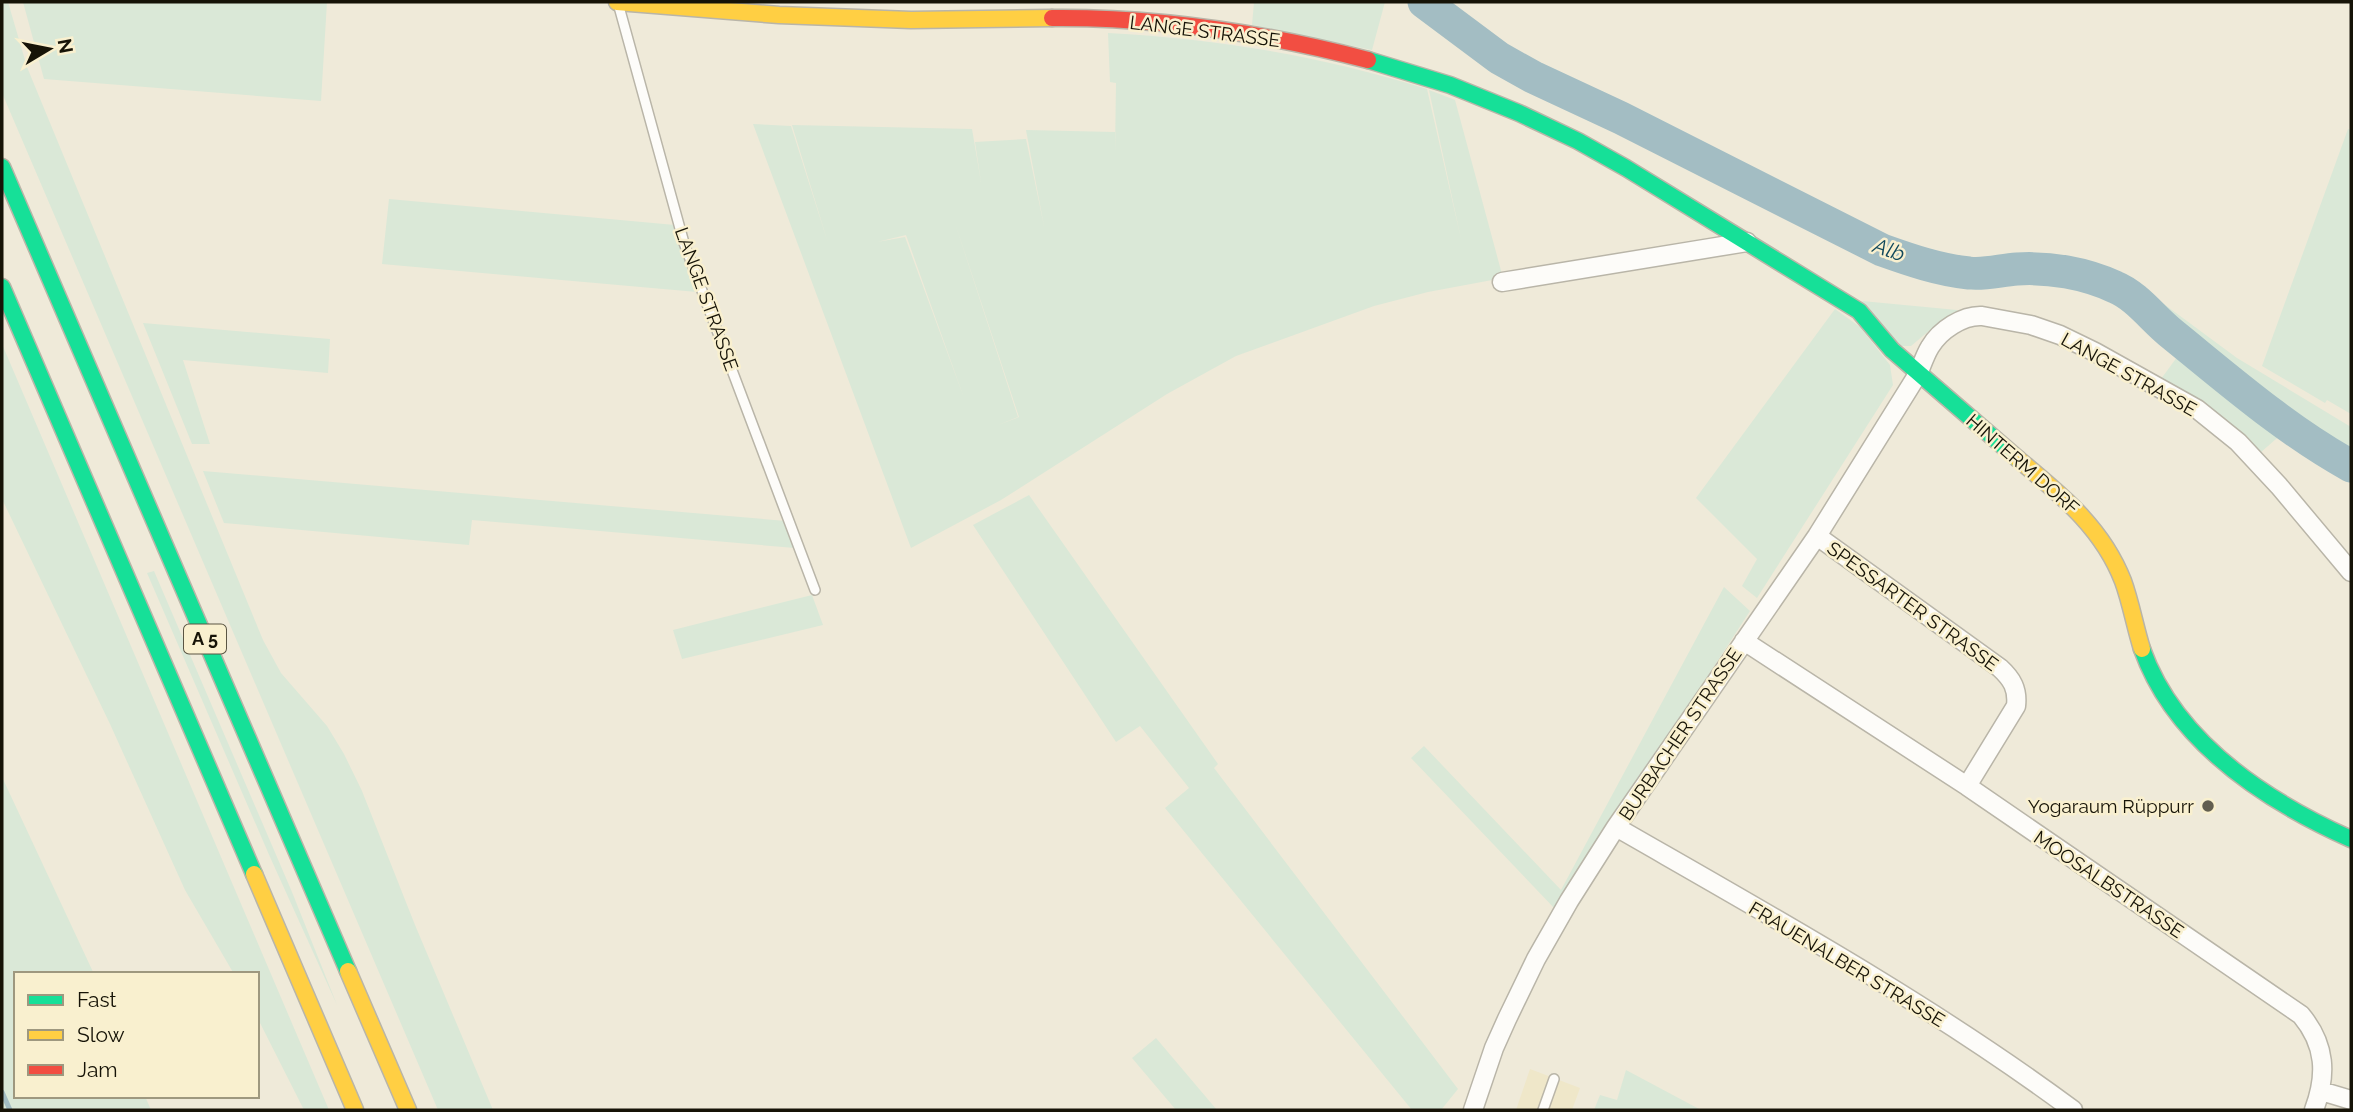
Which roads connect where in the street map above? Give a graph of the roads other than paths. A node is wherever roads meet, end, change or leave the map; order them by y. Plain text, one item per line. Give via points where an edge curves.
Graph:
1 (617, 2) edge
2 (2, 167) edge
3 (1747, 242) junction
4 (1502, 282) dead end
5 (2, 287) edge
6 (1918, 374) junction
7 (1817, 536) junction
8 (2351, 572) edge
9 (815, 590) dead end
10 (1744, 641) junction
11 (1967, 786) junction
12 (1616, 827) junction
13 (2351, 839) edge
14 (1554, 1079) dead end
15 (2321, 1091) junction
16 (2351, 1100) edge
17 (2050, 1103) edge
18 (355, 1110) edge
19 (408, 1110) edge
20 (1473, 1110) edge
21 (1543, 1110) edge
22 (2073, 1110) edge
23 (2314, 1110) edge

1 - 3 main road, LANGE STRASSE via 845,18 1137,21 1198,26 1315,46 1396,67 1519,113 1626,168
1 - 9 lane, LANGE STRASSE via 684,243
2 - 19 main road, A 5
3 - 4 street
3 - 6 main road, LANGE STRASSE via 1859,312
5 - 18 main road, A 5
6 - 7 street, BURBACHER STRASSE
6 - 8 street, LANGE STRASSE via 1930,346 1943,332 1974,315 2060,335 2219,425 2279,485
6 - 13 main road, HINTERM DORF via 2090,523 2118,569 2153,673 2184,723 2255,785 2302,817
7 - 10 street, BURBACHER STRASSE
7 - 11 street, SPESSARTER STRASSE via 2000,667 2014,685 2016,706
10 - 11 street, MOOSALBSTRASSE
10 - 12 street, BURBACHER STRASSE
11 - 15 street, MOOSALBSTRASSE via 2301,1015 2322,1052
12 - 17 street, FRAUENALBER STRASSE via 1875,979
12 - 20 street, BURBACHER STRASSE via 1536,959 1494,1048
14 - 21 lane
15 - 16 street
15 - 23 street, MOOSALBSTRASSE
17 - 22 street, FRAUENALBER STRASSE

